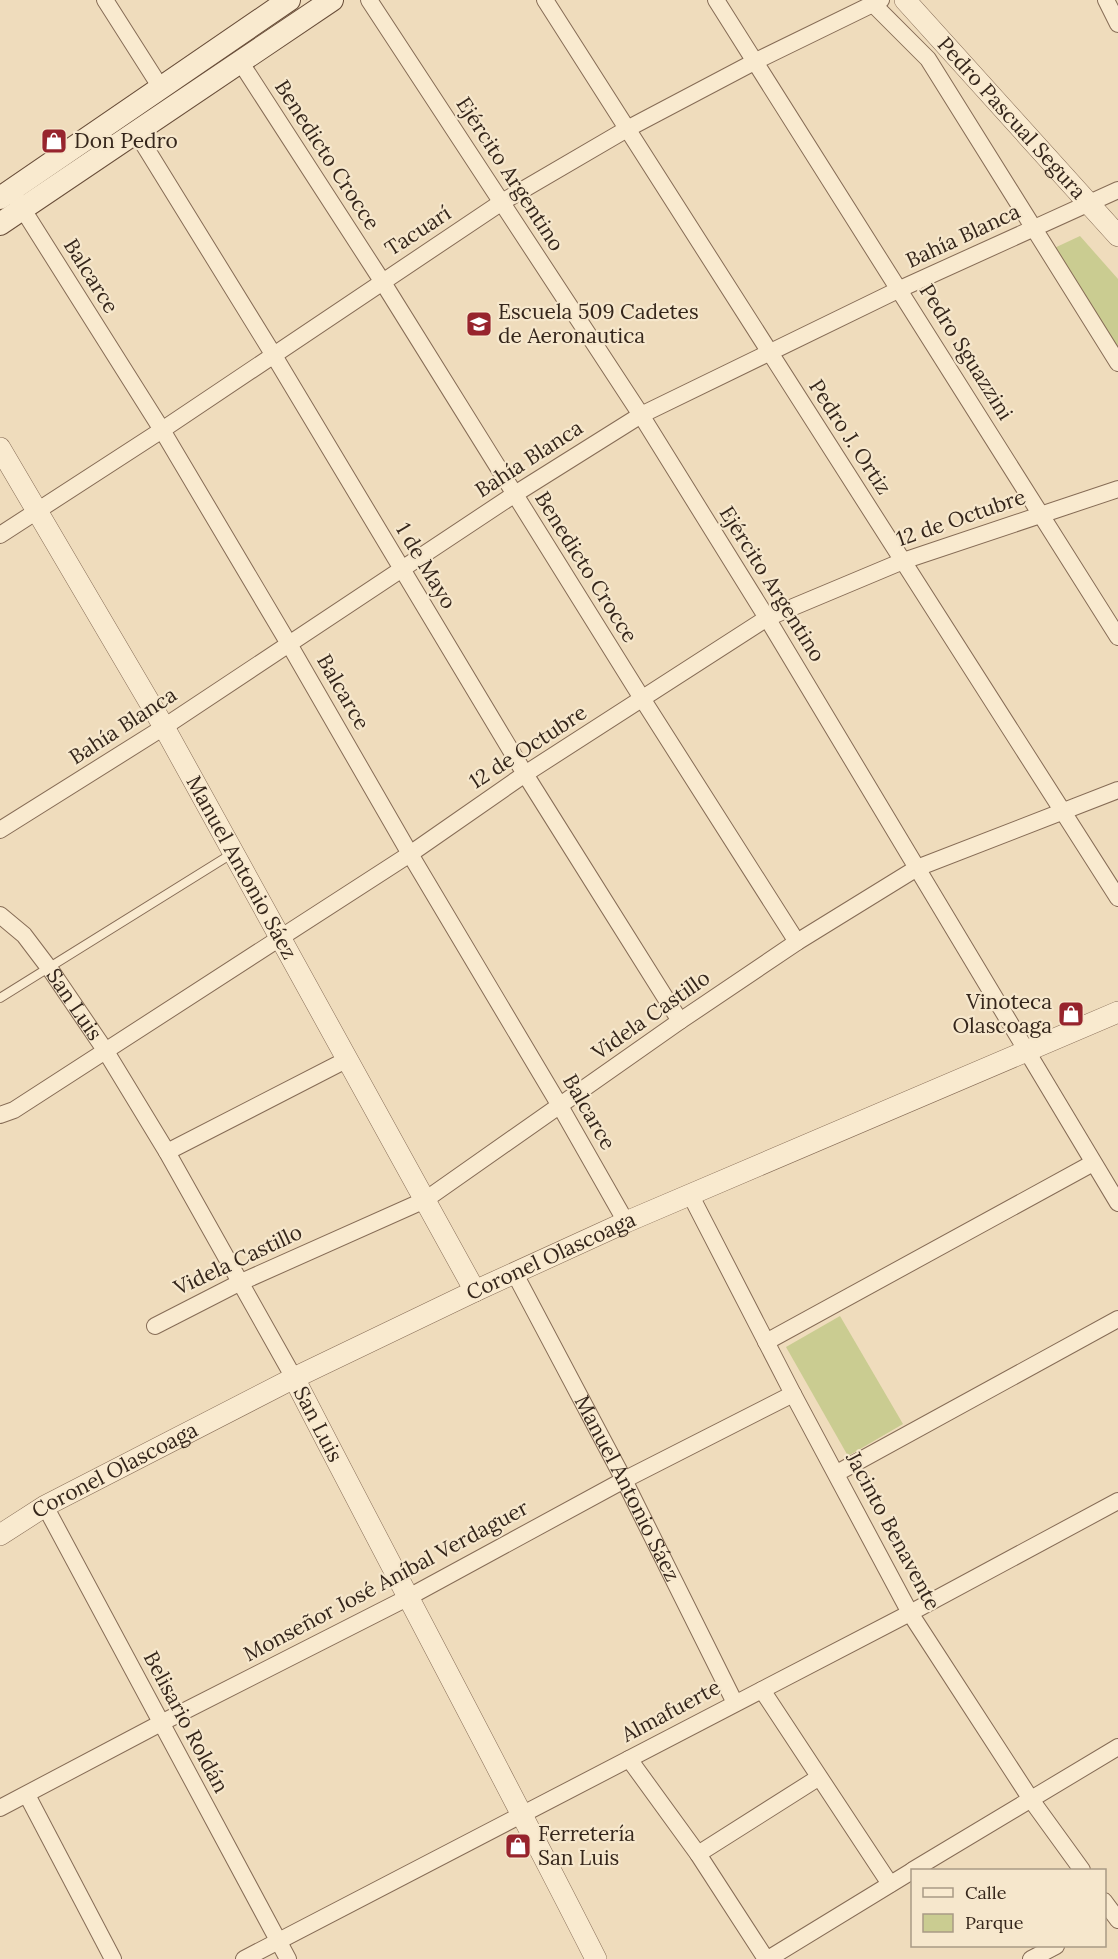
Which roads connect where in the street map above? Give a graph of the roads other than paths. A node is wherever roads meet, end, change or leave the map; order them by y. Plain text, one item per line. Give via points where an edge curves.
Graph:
1 (105, 0) edge
2 (289, 0) edge
3 (332, 0) edge
4 (369, 0) edge
5 (545, 0) edge
6 (716, 0) edge
7 (905, 0) edge
8 (1106, 0) edge
9 (877, 2) edge
10 (1118, 24) edge
11 (756, 60) junction
12 (241, 63) junction
13 (161, 88) junction
14 (627, 129) junction
15 (136, 132) junction
16 (1118, 190) edge
17 (11, 199) edge
18 (502, 202) junction
19 (1088, 202) junction
20 (0, 224) edge
21 (1033, 229) junction
22 (1118, 236) edge
23 (382, 281) junction
24 (900, 289) junction
25 (770, 352) junction
26 (273, 354) junction
27 (1118, 363) edge
28 (641, 415) junction
29 (162, 430) junction
30 (0, 448) edge
31 (1118, 489) edge
32 (515, 494) junction
33 (36, 510) junction
34 (1041, 515) junction
35 (0, 535) edge
36 (903, 561) junction
37 (402, 570) junction
38 (767, 618) junction
39 (1118, 637) edge
40 (289, 644) junction
41 (642, 700) junction
42 (164, 727) junction
43 (525, 774) junction
44 (1118, 790) edge
45 (1064, 812) junction
46 (0, 830) edge
47 (233, 853) junction
48 (410, 854) junction
49 (917, 868) junction
50 (1118, 898) edge
51 (0, 915) edge
52 (280, 937) junction
53 (797, 942) junction
54 (49, 968) junction
55 (0, 998) edge
56 (1118, 1012) edge
57 (680, 1021) junction
58 (105, 1050) junction
59 (1027, 1051) junction
60 (348, 1059) junction
61 (560, 1106) junction
62 (0, 1115) edge
63 (167, 1152) junction
64 (1093, 1163) junction
65 (691, 1196) junction
66 (425, 1200) junction
67 (1118, 1203) edge
68 (626, 1222) junction
69 (515, 1274) junction
70 (239, 1283) junction
71 (475, 1291) junction
72 (1118, 1319) edge
73 (155, 1326) dead end
74 (766, 1342) junction
75 (294, 1378) junction
76 (793, 1394) junction
77 (837, 1473) junction
78 (624, 1480) junction
79 (1118, 1501) edge
80 (45, 1506) junction
81 (0, 1535) edge
82 (407, 1598) junction
83 (910, 1613) junction
84 (762, 1690) junction
85 (735, 1703) junction
86 (161, 1723) junction
87 (1118, 1747) edge
88 (629, 1759) junction
89 (818, 1778) junction
90 (27, 1795) junction
91 (1032, 1801) junction
92 (0, 1808) edge
93 (522, 1814) junction
94 (698, 1854) junction
95 (916, 1869) edge
96 (1081, 1869) edge
97 (911, 1872) edge
98 (890, 1884) junction
99 (278, 1941) junction
100 (1054, 1947) edge
101 (113, 1959) edge
102 (244, 1959) edge
103 (288, 1959) edge
104 (596, 1959) edge
105 (767, 1959) edge
106 (1031, 1959) edge

1 - 13 street
2 - 13 main road
3 - 12 main road
4 - 18 street, Ejército Argentino
5 - 14 street, Pedro J. Ortiz
6 - 11 street, Pedro Sguazzini
7 - 19 street, Pedro Pascual Segura
8 - 10 street
9 - 11 street, Tacuarí
9 - 21 street via 928,60
11 - 14 street, Tacuarí
11 - 24 street, Pedro Sguazzini
12 - 15 main road
12 - 23 street, Benedicto Crocce
13 - 17 main road
14 - 18 street, Tacuarí
14 - 25 street, Pedro J. Ortiz
15 - 17 main road
15 - 26 street, 1 de Mayo
16 - 19 street, Bahía Blanca
17 - 20 main road
17 - 29 street, Balcarce
18 - 23 street, Tacuarí
18 - 28 street, Ejército Argentino
19 - 21 street, Bahía Blanca
19 - 22 street, Pedro Pascual Segura
21 - 24 street, Bahía Blanca
21 - 27 street
23 - 26 street, Tacuarí
23 - 32 street, Benedicto Crocce
24 - 25 street, Bahía Blanca
24 - 34 street, Pedro Sguazzini
25 - 28 street, Bahía Blanca
25 - 36 street, Pedro J. Ortiz
26 - 29 street, Tacuarí
26 - 37 street, 1 de Mayo
28 - 32 street, Bahía Blanca
28 - 38 street, Ejército Argentino
29 - 33 street, Tacuarí
29 - 40 street, Balcarce
30 - 33 street, Manuel Antonio Sáez
31 - 34 street, 12 de Octubre
32 - 37 street, Bahía Blanca
32 - 41 street, Benedicto Crocce
33 - 35 street, Tacuarí
33 - 42 street, Manuel Antonio Sáez
34 - 36 street, 12 de Octubre
34 - 39 street, Pedro Sguazzini
36 - 38 street, 12 de Octubre
36 - 45 street, Pedro J. Ortiz
37 - 40 street, Bahía Blanca
37 - 43 street, 1 de Mayo
38 - 41 street, 12 de Octubre
38 - 49 street, Ejército Argentino
40 - 42 street, Bahía Blanca
40 - 48 street, Balcarce
41 - 43 street, 12 de Octubre
41 - 53 street, Benedicto Crocce
42 - 46 street, Bahía Blanca
42 - 47 street, Manuel Antonio Sáez
43 - 48 street, 12 de Octubre
43 - 57 street, 1 de Mayo
44 - 45 street, Videla Castillo
45 - 49 street, Videla Castillo
45 - 50 street, Pedro J. Ortiz
47 - 52 street, Manuel Antonio Sáez
47 - 54 lane
48 - 52 street, 12 de Octubre
48 - 61 street, Balcarce
49 - 53 street, Videla Castillo
49 - 59 street, Ejército Argentino
51 - 54 street, San Luis via 24,935
52 - 58 street, 12 de Octubre
52 - 60 street, Manuel Antonio Sáez
53 - 57 street, Videla Castillo
54 - 55 lane
54 - 58 street, San Luis
56 - 59 street, Coronel Olascoaga
57 - 61 street, Videla Castillo
58 - 62 street, 12 de Octubre via 14,1110
58 - 63 street, San Luis
59 - 64 street, Ejército Argentino
59 - 65 street, Coronel Olascoaga
60 - 63 street
60 - 66 street, Manuel Antonio Sáez
61 - 66 street, Videla Castillo
61 - 68 street, Balcarce
63 - 70 street, San Luis
64 - 67 street, Ejército Argentino
64 - 74 street
65 - 68 street, Coronel Olascoaga
65 - 74 street, Jacinto Benavente
66 - 70 street, Videla Castillo
66 - 71 street, Manuel Antonio Sáez
68 - 69 street, Coronel Olascoaga
69 - 71 street, Coronel Olascoaga
69 - 78 street, Manuel Antonio Sáez
70 - 73 street, Videla Castillo
70 - 75 street, San Luis
71 - 75 street, Coronel Olascoaga
72 - 77 street
74 - 76 street, Jacinto Benavente
75 - 80 street, Coronel Olascoaga
75 - 82 street, San Luis
76 - 77 street, Jacinto Benavente
76 - 78 street, Monseñor José Aníbal Verdaguer
77 - 83 street, Jacinto Benavente
78 - 82 street, Monseñor José Aníbal Verdaguer
78 - 85 street, Manuel Antonio Sáez
79 - 83 street, Almafuerte
80 - 81 street, Coronel Olascoaga
80 - 86 street, Belisario Roldán
82 - 86 street, Monseñor José Aníbal Verdaguer
82 - 93 street, San Luis
83 - 84 street, Almafuerte
83 - 91 street, Jacinto Benavente
84 - 85 street, Almafuerte
84 - 89 street
85 - 88 street, Almafuerte
86 - 90 street, Monseñor José Aníbal Verdaguer
86 - 99 street, Belisario Roldán
87 - 91 street
88 - 93 street, Almafuerte
88 - 94 street
89 - 94 street
89 - 98 street
90 - 92 street, Monseñor José Aníbal Verdaguer
90 - 101 street
91 - 95 street
91 - 96 street, Jacinto Benavente
93 - 99 street, Almafuerte
93 - 104 street, San Luis
94 - 105 street
97 - 98 street
98 - 105 street
99 - 102 street, Almafuerte
99 - 103 street, Belisario Roldán
100 - 106 street

